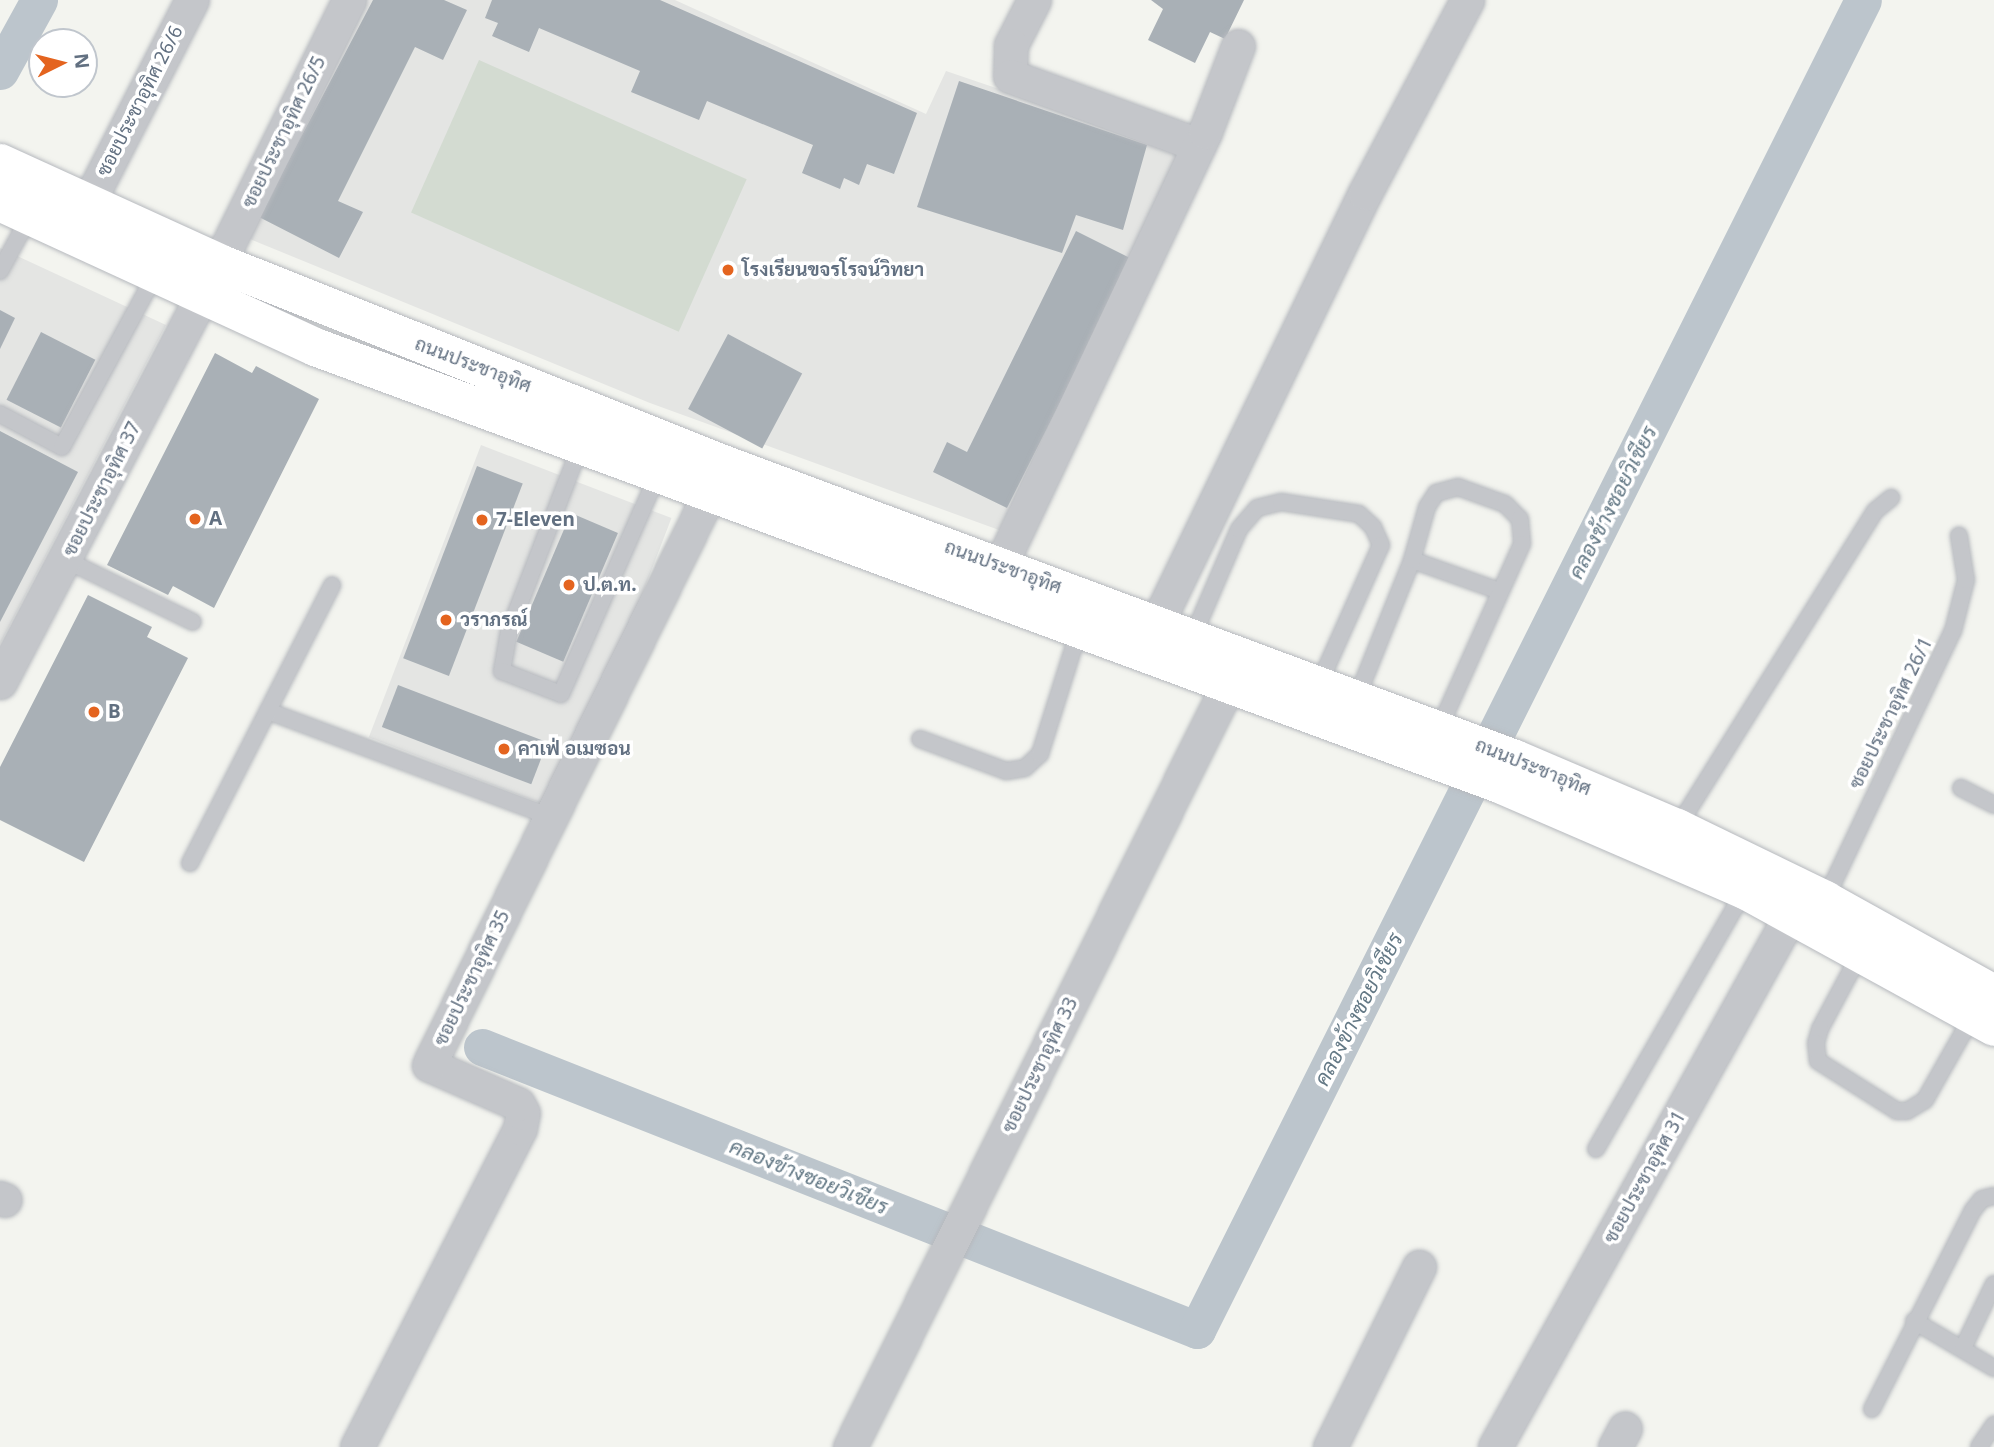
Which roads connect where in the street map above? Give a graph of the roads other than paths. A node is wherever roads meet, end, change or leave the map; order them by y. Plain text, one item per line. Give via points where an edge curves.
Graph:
1 (192, 0) edge
2 (349, 0) edge
3 (1034, 0) edge
4 (1467, 0) edge
5 (1238, 46) dead end
6 (1199, 145) junction
7 (0, 163) edge
8 (88, 203) junction
9 (15, 209) edge
10 (0, 271) edge
11 (156, 273) junction
12 (211, 279) junction
13 (0, 414) edge
14 (580, 447) junction
15 (657, 476) junction
16 (717, 480) junction
17 (1891, 498) dead end
18 (1959, 536) dead end
19 (66, 560) junction
20 (1412, 560) junction
21 (1000, 566) junction
22 (332, 585) dead end
23 (1499, 592) junction
24 (192, 622) dead end
25 (1157, 623) junction
26 (1079, 630) junction
27 (1193, 636) junction
28 (1236, 669) junction
29 (0, 682) edge
30 (1320, 684) junction
31 (1357, 697) junction
32 (268, 711) junction
33 (1439, 729) junction
34 (919, 739) dead end
35 (1466, 756) junction
36 (1508, 772) junction
37 (1961, 788) dead end
38 (1994, 805) edge
39 (552, 817) junction
40 (1677, 828) junction
41 (190, 863) dead end
42 (1745, 890) junction
43 (1808, 907) junction
44 (1862, 951) junction
45 (1987, 1012) edge
46 (1596, 1149) dead end
47 (1994, 1196) edge
48 (1419, 1268) dead end
49 (1994, 1284) edge
50 (1914, 1321) junction
51 (1963, 1348) junction
52 (1994, 1368) edge
53 (1872, 1409) dead end
54 (1994, 1425) edge
55 (1502, 1444) edge
56 (357, 1447) edge
57 (851, 1447) edge
58 (1330, 1447) edge
59 (1979, 1447) edge

1 - 8 street, ซอยประชาอุทิศ 26/6
2 - 12 street, ซอยประชาอุทิศ 26/5
3 - 6 street via 1011,45 1010,76
4 - 25 street via 1365,193
5 - 6 street
6 - 21 street
7 - 8 main road, ถนนประชาอุทิศ
8 - 12 main road, ถนนประชาอุทิศ
9 - 10 lane
9 - 11 main road, ถนนประชาอุทิศ
11 - 12 main road, ถนนประชาอุทิศ
11 - 13 lane via 62,447
12 - 14 main road, ถนนประชาอุทิศ via 315,347
12 - 16 main road, ถนนประชาอุทิศ
12 - 19 street, ซอยประชาอุทิศ 37
14 - 15 main road, ถนนประชาอุทิศ
14 - 15 lane via 509,631 502,671 561,694
15 - 16 main road, ถนนประชาอุทิศ
16 - 21 main road, ถนนประชาอุทิศ
16 - 26 main road, ถนนประชาอุทิศ
16 - 39 street, ซอยประชาอุทิศ 35
17 - 40 lane via 1875,511
18 - 43 lane, ซอยประชาอุทิศ 26/1 via 1966,580 1953,632
19 - 24 lane
19 - 29 street, ซอยประชาอุทิศ 37
20 - 23 lane
20 - 23 lane via 1427,507 1436,493 1458,486 1505,504 1520,519 1522,544
20 - 31 lane
21 - 25 main road, ถนนประชาอุทิศ
22 - 32 lane
23 - 33 lane
25 - 27 main road, ถนนประชาอุทิศ
26 - 28 main road, ถนนประชาอุทิศ
26 - 34 lane via 1040,754 1025,768 1006,771
27 - 28 main road, ถนนประชาอุทิศ
27 - 30 lane via 1239,529 1257,508 1281,502 1359,514 1373,527 1381,545
28 - 30 main road, ถนนประชาอุทิศ
28 - 35 main road, ถนนประชาอุทิศ
28 - 57 street, ซอยประชาอุทิศ 33
30 - 31 main road, ถนนประชาอุทิศ
31 - 33 main road, ถนนประชาอุทิศ
32 - 39 lane
32 - 41 lane
33 - 35 main road, ถนนประชาอุทิศ
35 - 36 main road, ถนนประชาอุทิศ
36 - 40 main road, ถนนประชาอุทิศ
36 - 42 main road, ถนนประชาอุทิศ
37 - 38 lane
39 - 56 street, ซอยประชาอุทิศ 35 via 429,1065 518,1104 523,1113 520,1129
40 - 43 main road, ถนนประชาอุทิศ
42 - 43 main road, ถนนประชาอุทิศ
42 - 46 lane
43 - 44 main road, ถนนประชาอุทิศ
43 - 45 main road, ถนนประชาอุทิศ
43 - 55 street, ซอยประชาอุทิศ 31
44 - 45 main road, ถนนประชาอุทิศ
44 - 45 lane via 1820,1029 1818,1062 1896,1111 1907,1111 1924,1100
47 - 50 lane via 1982,1199 1973,1210
48 - 58 street
49 - 51 lane
50 - 51 lane
50 - 53 lane
51 - 52 lane
54 - 59 lane

